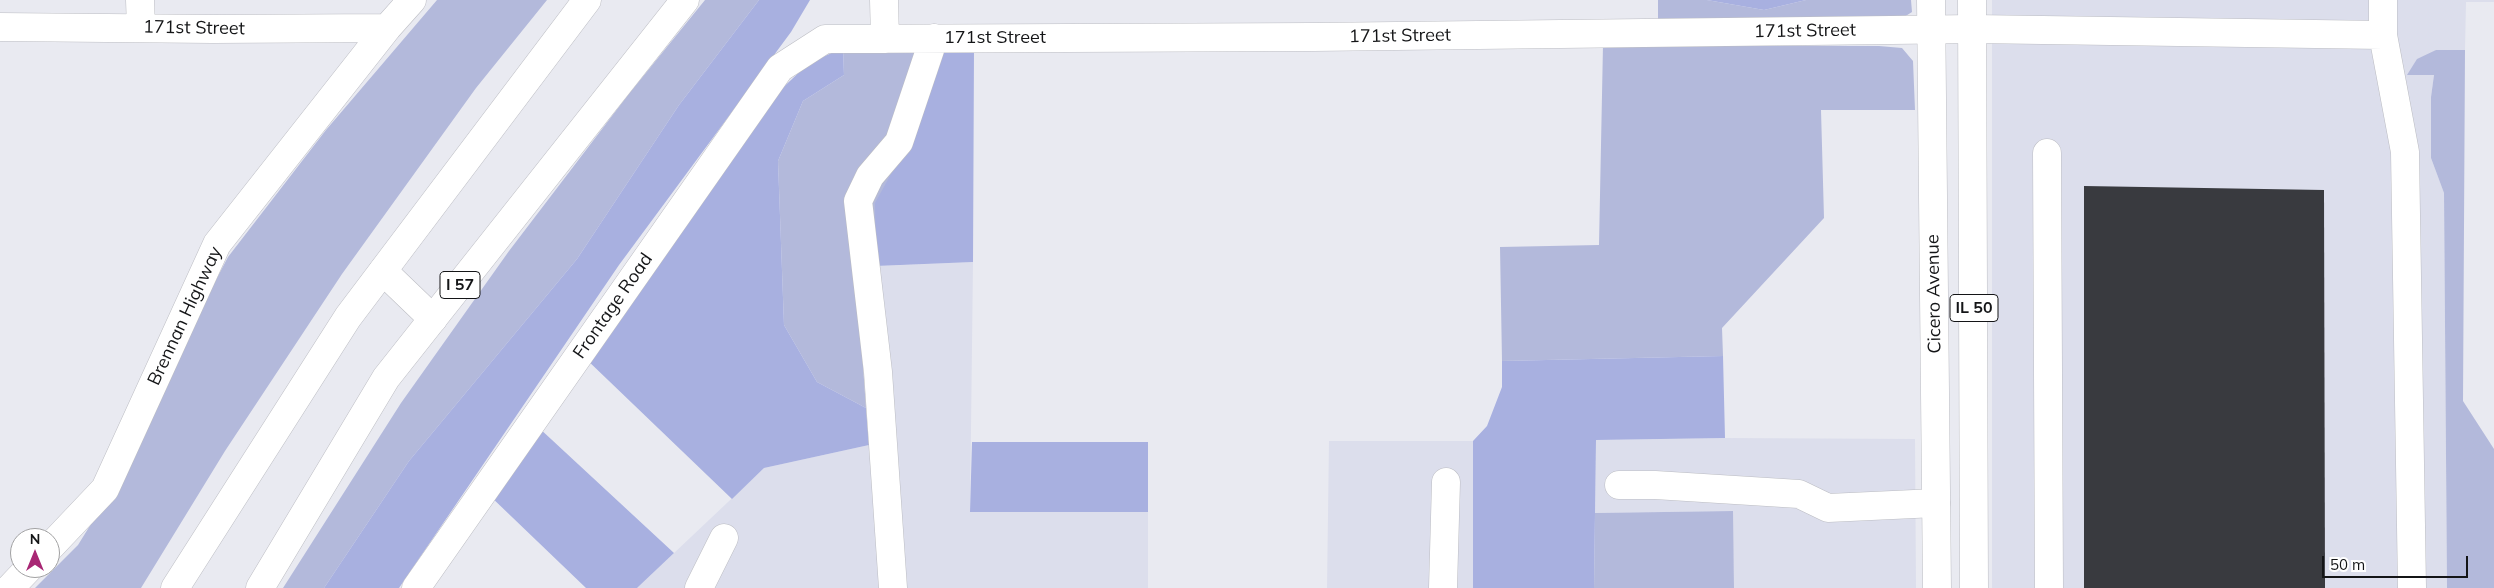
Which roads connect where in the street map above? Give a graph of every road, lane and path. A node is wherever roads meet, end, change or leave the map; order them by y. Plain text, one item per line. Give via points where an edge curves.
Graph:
1 (140, 0) edge
2 (412, 0) edge
3 (586, 0) edge
4 (685, 0) edge
5 (884, 0) edge
6 (1931, 0) edge
7 (1972, 0) edge
8 (2383, 0) edge
9 (0, 26) edge
10 (141, 28) junction
11 (387, 28) junction
12 (1974, 29) junction
13 (1932, 30) junction
14 (2384, 35) junction
15 (934, 38) junction
16 (825, 39) joint
17 (885, 39) junction
18 (2047, 154) dead end
19 (383, 270) junction
20 (433, 319) junction
21 (1446, 482) dead end
22 (1619, 484) dead end
23 (1936, 504) junction
24 (60, 536) edge
25 (724, 538) dead end
26 (20, 578) edge
27 (10, 588) edge
28 (175, 588) edge
29 (260, 588) edge
30 (416, 588) edge
31 (698, 588) edge
32 (893, 588) edge
33 (1443, 588) edge
34 (1937, 588) edge
35 (1974, 588) edge
36 (2049, 588) edge
37 (2412, 588) edge

1 - 10 main road
2 - 11 main road, Brennan Highway
3 - 19 main road
4 - 20 main road, I 57
5 - 17 main road
6 - 13 main road, Cicero Avenue / IL 50
7 - 12 main road, IL 50
8 - 14 main road
9 - 10 main road, 171st Street
10 - 11 main road, 171st Street
11 - 24 main road, Brennan Highway via 218,244 105,489
12 - 13 main road, 171st Street
12 - 14 main road, 171st Street
12 - 35 main road, IL 50
13 - 15 main road, 171st Street
13 - 23 main road, Cicero Avenue / IL 50
14 - 37 main road via 2404,152
15 - 17 main road, 171st Street
15 - 32 main road via 899,142 870,176 858,201 878,372
16 - 17 main road, 171st Street
16 - 30 main road, Frontage Road via 780,68
18 - 36 main road
19 - 20 main road
19 - 28 main road via 348,316
20 - 29 main road, I 57 via 386,378
21 - 33 main road
22 - 23 main road via 1799,494 1828,508
23 - 34 main road, Cicero Avenue / IL 50
25 - 31 main road
26 - 27 main road

